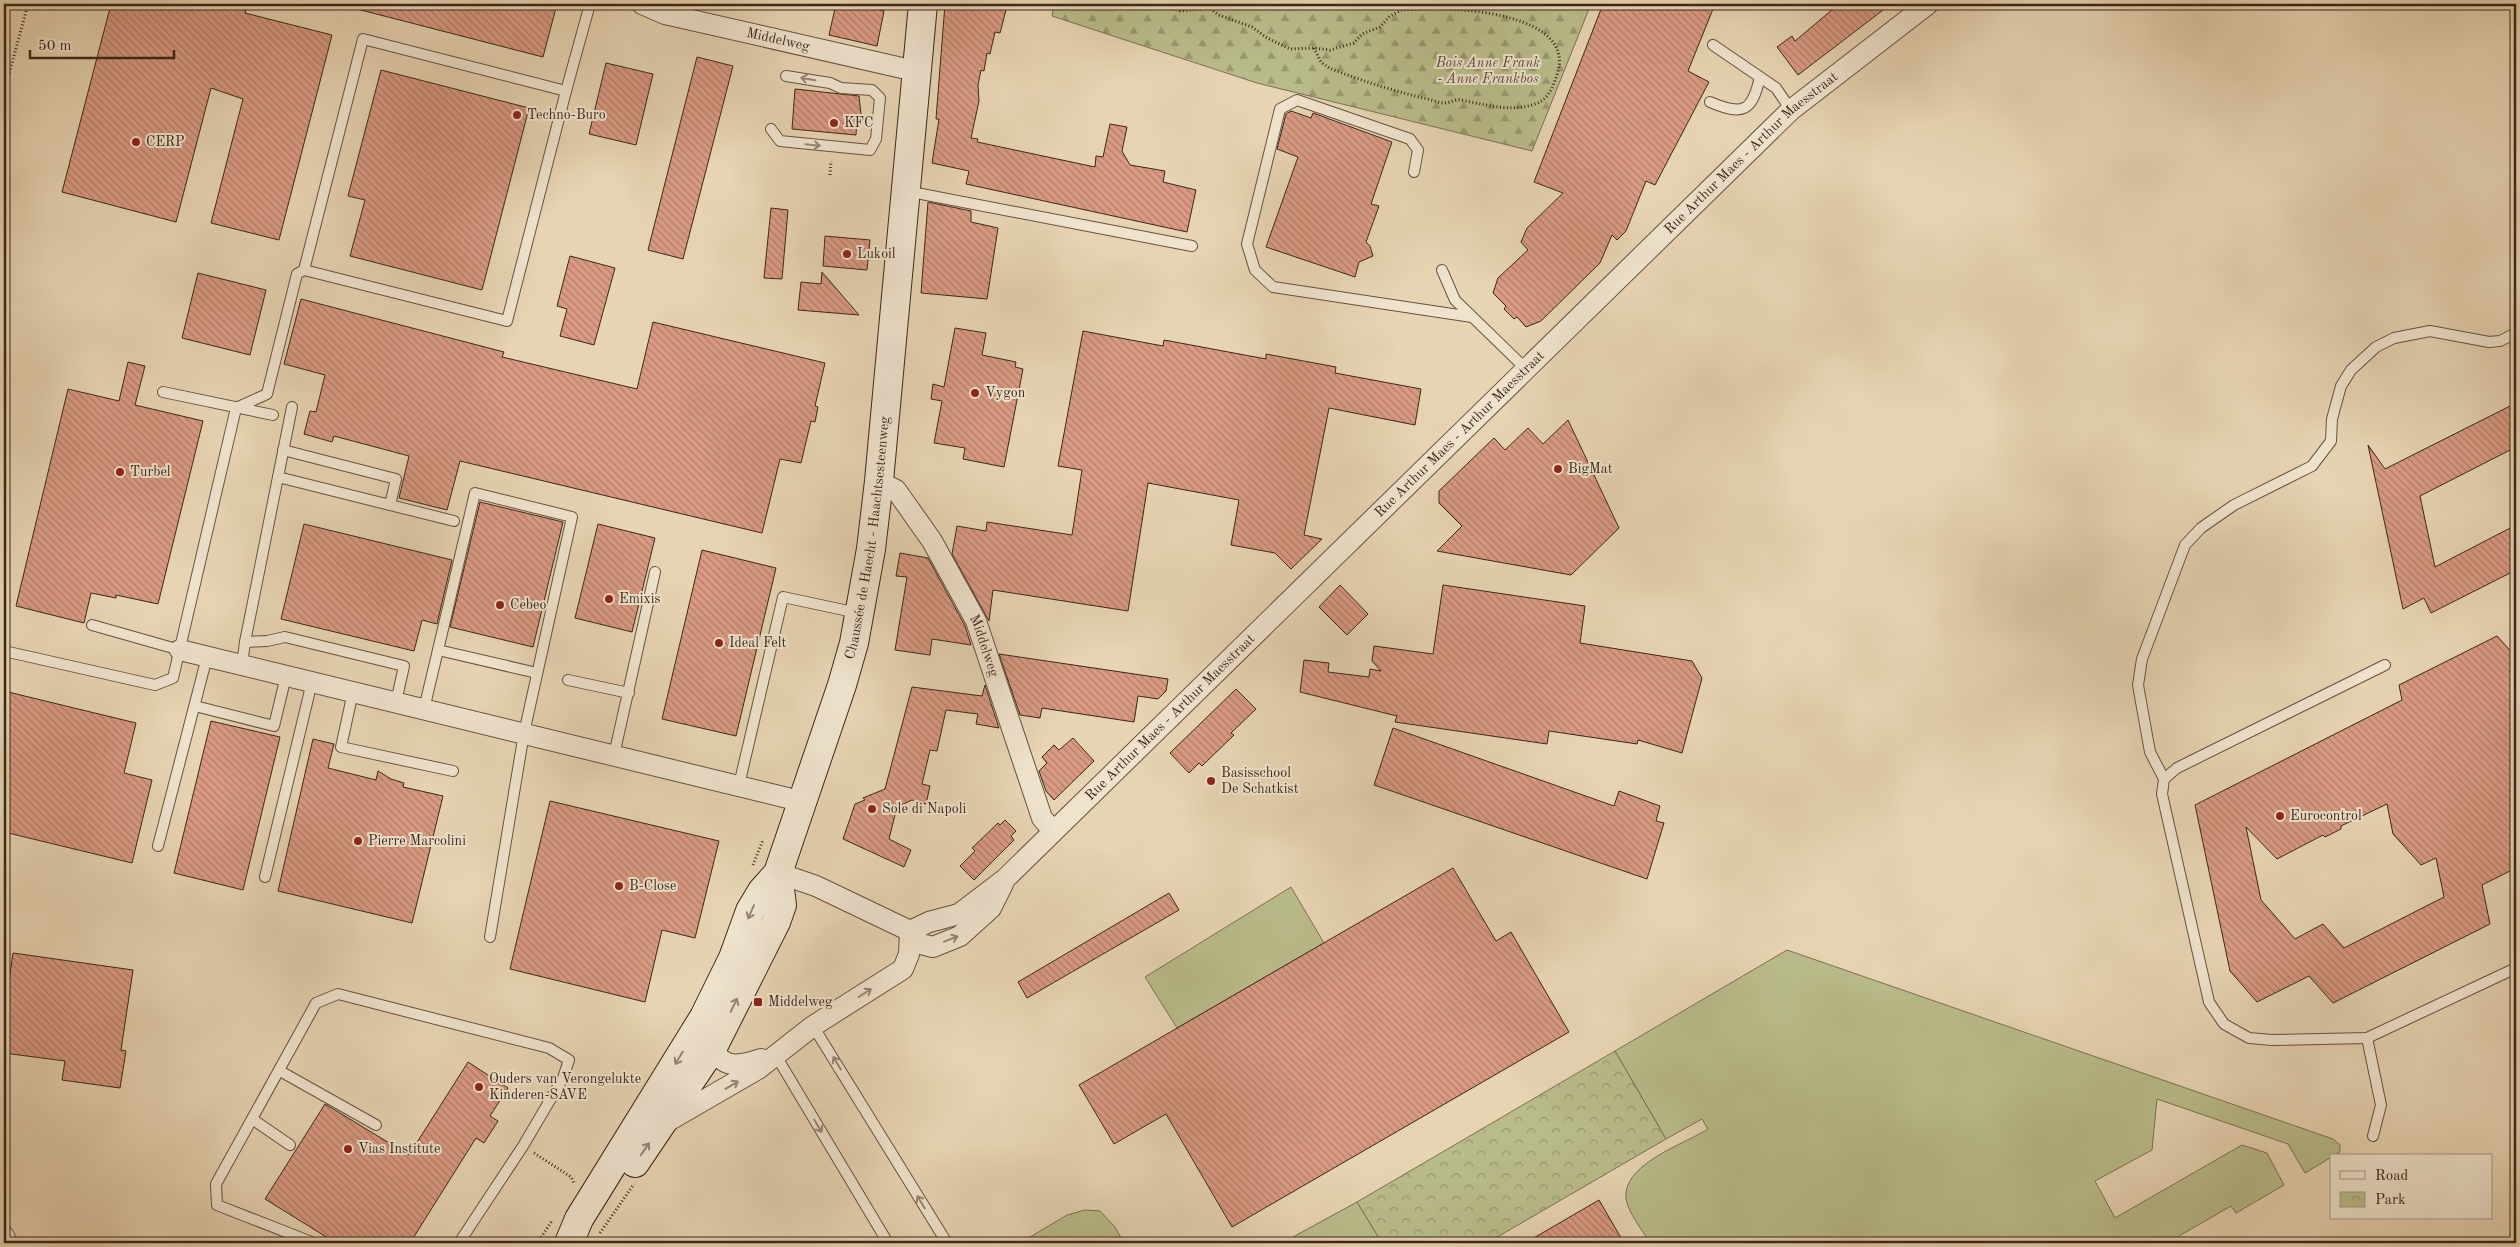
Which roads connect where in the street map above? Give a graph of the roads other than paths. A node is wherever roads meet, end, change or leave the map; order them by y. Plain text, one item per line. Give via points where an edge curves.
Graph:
1 (590, 4) edge
2 (642, 4) edge
3 (923, 4) edge
4 (1928, 4) edge
5 (1713, 45) dead end
6 (915, 71) junction
7 (786, 76) dead end
8 (1760, 76) junction
9 (566, 91) junction
10 (1710, 102) dead end
11 (1791, 110) junction
12 (771, 129) dead end
13 (1414, 172) dead end
14 (905, 191) junction
15 (1192, 246) dead end
16 (304, 270) junction
17 (1442, 270) dead end
18 (1472, 317) junction
19 (2516, 333) edge
20 (1526, 369) junction
21 (163, 392) dead end
22 (292, 407) dead end
23 (236, 408) junction
24 (273, 415) dead end
25 (283, 450) junction
26 (278, 477) junction
27 (880, 481) junction
28 (390, 505) junction
29 (454, 521) dead end
30 (655, 572) dead end
31 (859, 613) junction
32 (92, 625) dead end
33 (244, 642) junction
34 (180, 650) junction
35 (438, 650) junction
36 (4, 651) edge
37 (207, 657) junction
38 (242, 665) junction
39 (2385, 665) dead end
40 (537, 673) junction
41 (286, 676) junction
42 (568, 680) dead end
43 (312, 682) junction
44 (353, 692) junction
45 (629, 693) junction
46 (396, 702) junction
47 (195, 706) junction
48 (424, 709) junction
49 (524, 733) junction
50 (614, 754) junction
51 (453, 771) dead end
52 (2164, 779) junction
53 (739, 785) junction
54 (804, 802) junction
55 (1053, 830) junction
56 (158, 846) dead end
57 (778, 873) junction
58 (265, 877) dead end
59 (910, 931) junction
60 (490, 937) dead end
61 (2516, 968) edge
62 (704, 1017) junction
63 (813, 1026) junction
64 (2367, 1038) junction
65 (712, 1049) junction
66 (775, 1054) junction
67 (280, 1071) junction
68 (252, 1119) junction
69 (376, 1124) dead end
70 (663, 1124) junction
71 (2373, 1136) dead end
72 (290, 1145) dead end
73 (606, 1206) junction
74 (4, 1236) edge
75 (7, 1243) edge
76 (314, 1243) edge
77 (460, 1243) edge
78 (569, 1243) edge
79 (573, 1243) edge
80 (888, 1243) edge
81 (947, 1243) edge

1 - 9 lane
2 - 6 street, Middelweg via 665,14
3 - 6 main road, Chaussée de Haecht - Haachtsesteenweg
4 - 11 street, Rue Arthur Maes - Arthur Maesstraat
5 - 8 lane
6 - 14 main road, Chaussée de Haecht - Haachtsesteenweg
12 -> 7 lane via 780,141 870,150 876,139 880,98 872,90 841,88 830,83
8 - 10 lane via 1756,97 1742,109 1732,111
8 - 11 lane via 1776,88
9 - 16 lane via 507,321
9 - 16 lane via 362,39
11 - 20 street, Rue Arthur Maes - Arthur Maesstraat
13 - 18 lane via 1418,150 1410,139 1297,100 1280,110 1247,244 1256,270 1273,287
14 - 15 lane
14 - 27 main road, Chaussée de Haecht - Haachtsesteenweg
16 - 23 lane via 297,274 267,394
17 - 18 lane via 1455,300
18 - 20 lane
19 - 52 lane via 2490,342 2447,332 2421,332 2394,338 2376,347 2351,370 2341,386 2332,419 2332,441 2312,466 2234,505 2201,528 2185,545 2142,658 2138,685 2150,752
20 - 55 street, Rue Arthur Maes - Arthur Maesstraat
21 - 23 lane
22 - 25 lane
23 - 24 lane
23 - 34 lane
25 - 26 lane
25 - 28 lane via 396,479
26 - 28 lane
26 - 33 lane
27 - 31 main road, Chaussée de Haecht - Haachtsesteenweg
27 - 55 street, Middelweg via 896,490 932,541 976,621 1042,818
28 - 29 lane
30 - 45 lane
31 - 53 lane via 783,597
31 - 54 main road, Chaussée de Haecht - Haachtsesteenweg via 842,685
32 - 34 lane
33 - 38 lane
33 - 46 lane via 285,637 404,666
34 - 36 lane via 173,678 154,685
34 - 37 street
35 - 40 lane
35 - 40 lane via 475,494 494,498 572,517
35 - 48 lane
37 - 38 street
37 - 47 lane
38 - 41 street
39 - 52 lane via 2177,768
40 - 49 lane
41 - 43 street
41 - 47 lane via 274,726
42 - 45 lane
43 - 44 street
43 - 58 lane
44 - 46 street
44 - 51 lane via 341,747
45 - 50 lane
46 - 48 street
47 - 56 lane
48 - 49 street
49 - 50 street
49 - 60 lane
50 - 53 street
52 - 64 lane via 2162,794 2206,990 2219,1018 2235,1032 2249,1038
53 - 54 street
54 - 57 main road, Chaussée de Haecht - Haachtsesteenweg
55 - 59 street, Rue Arthur Maes - Arthur Maesstraat via 1005,879 991,908 960,936 932,947 921,944
57 - 59 street, Rue Arthur Maes - Arthur Maesstraat via 816,886
57 -> 62 main road, Chaussée de Haecht - Haachtsesteenweg via 750,911 733,958
65 -> 57 main road, Chaussée de Haecht - Haachtsesteenweg via 776,922 782,905
63 -> 59 street via 903,969 909,954
61 - 64 lane
62 - 65 street
62 -> 73 main road, Chaussée de Haecht - Haachtsesteenweg
63 - 66 street
81 -> 63 lane
64 - 71 lane via 2381,1105
65 - 66 street via 723,1062 742,1066
65 - 70 main road, Chaussée de Haecht - Haachtsesteenweg
70 -> 66 street via 758,1069
66 -> 80 lane
67 - 68 lane
67 - 69 lane
67 - 77 lane via 316,1003 338,994 550,1048 569,1060 523,1146
68 - 72 lane
68 - 76 lane via 216,1184 217,1205
73 -> 70 main road, Chaussée de Haecht - Haachtsesteenweg
73 - 78 main road, Chaussée de Haecht - Haachtsesteenweg via 579,1219
73 - 79 main road, Chaussée de Haecht - Haachtsesteenweg
74 - 75 street

